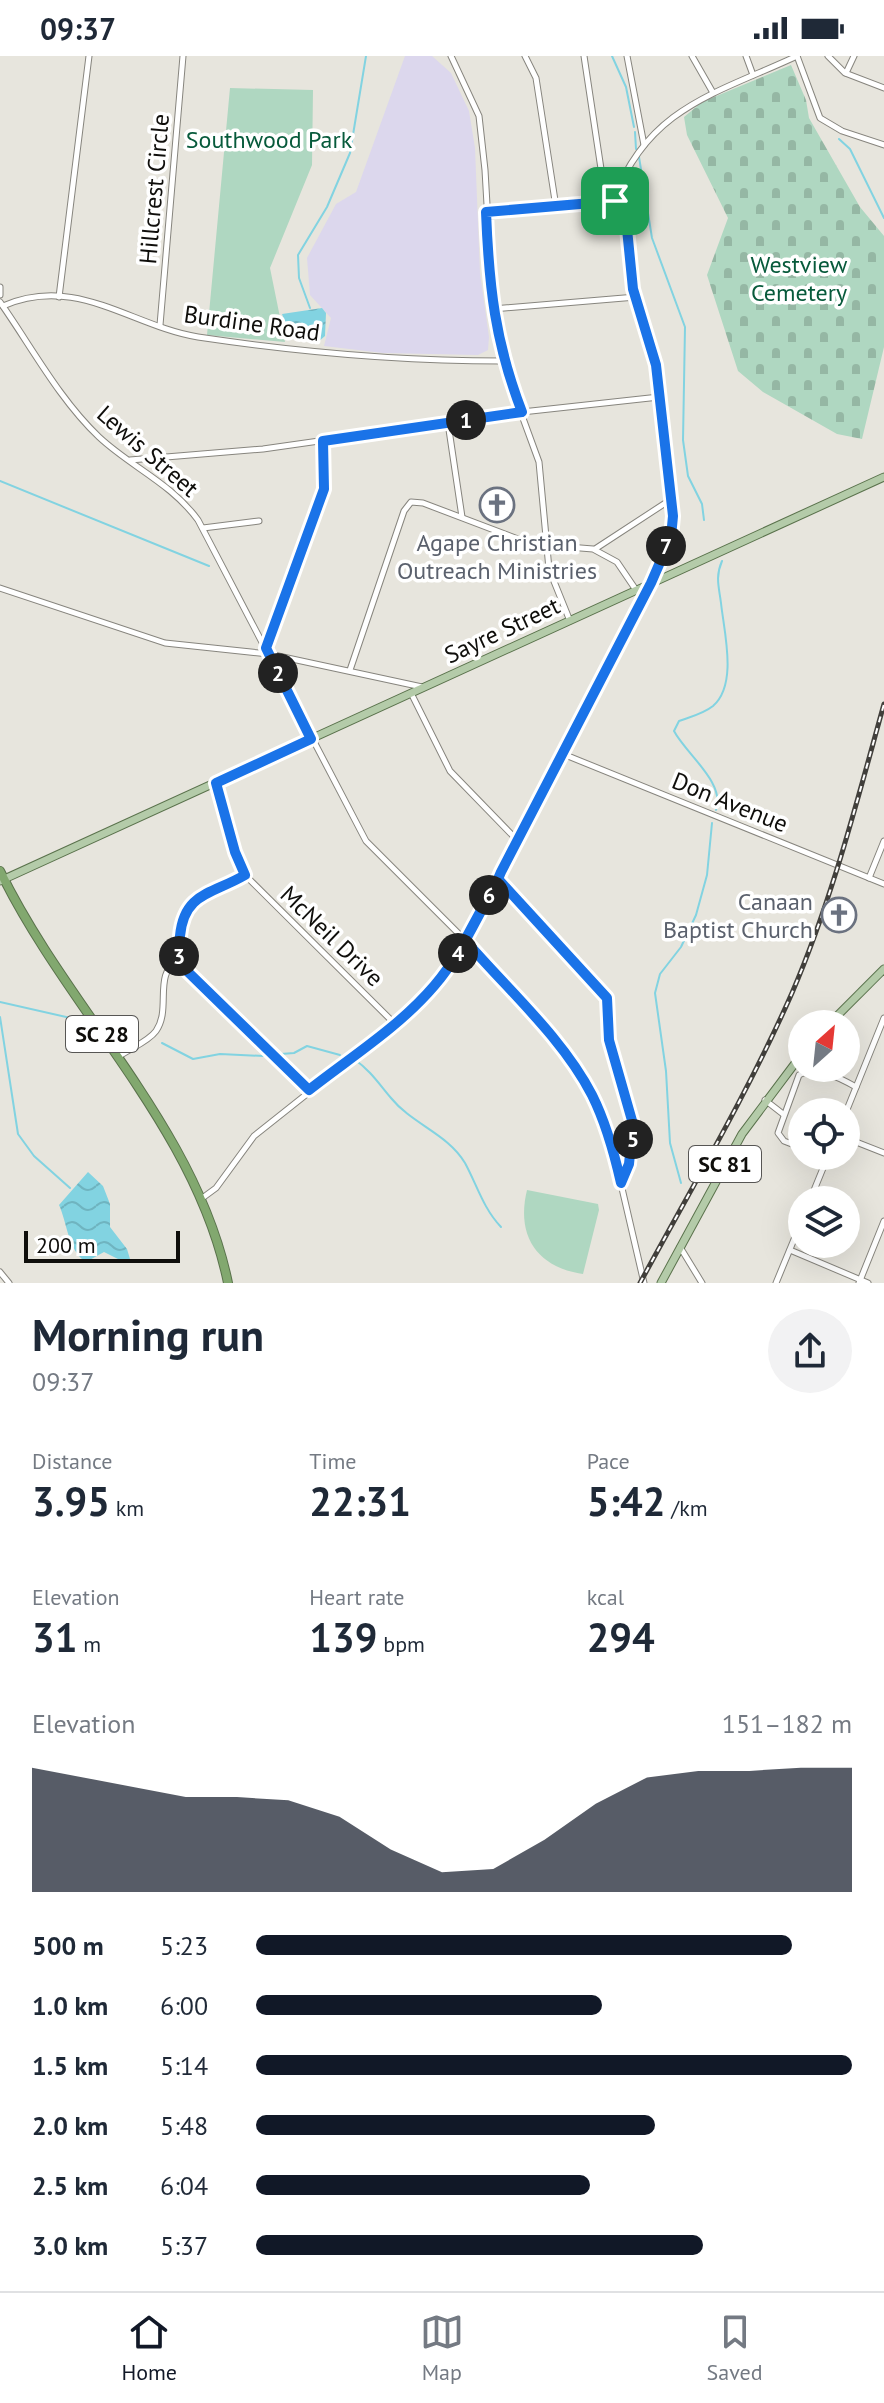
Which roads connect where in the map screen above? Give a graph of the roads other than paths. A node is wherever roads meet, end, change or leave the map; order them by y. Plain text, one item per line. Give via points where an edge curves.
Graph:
1 (89, 56) edge
2 (183, 56) edge
3 (451, 56) edge
4 (525, 56) edge
5 (584, 56) edge
6 (627, 56) edge
7 (692, 56) edge
8 (746, 56) edge
9 (797, 56) edge
10 (828, 56) edge
11 (854, 56) edge
12 (845, 73) junction
13 (753, 75) junction
14 (884, 88) edge
15 (712, 91) junction
16 (884, 145) edge
17 (644, 146) junction
18 (615, 201) junction
19 (606, 202) junction
20 (556, 207) junction
21 (486, 212) junction
22 (0, 287) edge
23 (0, 295) edge
24 (59, 297) junction
25 (636, 297) junction
26 (2, 304) edge
27 (493, 309) junction
28 (160, 325) junction
29 (502, 361) junction
30 (659, 397) junction
31 (522, 412) junction
32 (448, 423) junction
33 (323, 441) junction
34 (130, 460) junction
35 (884, 477) edge
36 (670, 500) junction
37 (462, 517) junction
38 (259, 521) dead end
39 (203, 528) junction
40 (546, 548) junction
41 (593, 549) junction
42 (651, 583) junction
43 (0, 588) edge
44 (636, 590) junction
45 (570, 621) junction
46 (267, 651) junction
47 (350, 670) junction
48 (423, 687) junction
49 (411, 693) junction
50 (311, 739) junction
51 (563, 754) junction
52 (216, 783) junction
53 (517, 840) junction
54 (884, 841) edge
55 (245, 875) junction
56 (1, 877) edge
57 (869, 878) junction
58 (498, 879) junction
59 (884, 884) edge
60 (465, 940) junction
61 (179, 958) junction
62 (884, 970) edge
63 (843, 1010) edge
64 (884, 1018) edge
65 (395, 1024) junction
66 (117, 1058) junction
67 (788, 1071) edge
68 (856, 1087) junction
69 (309, 1090) junction
70 (852, 1098) edge
71 (765, 1100) junction
72 (783, 1114) junction
73 (788, 1141) edge
74 (860, 1144) edge
75 (884, 1153) edge
76 (621, 1183) junction
77 (201, 1199) junction
78 (884, 1221) edge
79 (680, 1247) junction
80 (788, 1255) edge
81 (808, 1258) edge
82 (0, 1272) edge
83 (859, 1281) edge
84 (9, 1283) edge
85 (228, 1283) edge
86 (644, 1283) edge
87 (661, 1283) edge
88 (702, 1283) edge
89 (776, 1283) edge
90 (868, 1283) edge

1 - 24 street
2 - 28 street, Hillcrest Circle
3 - 21 street via 481,125
4 - 20 street via 536,78
5 - 19 street
6 - 17 street
7 - 15 street
8 - 13 street
9 - 13 street
9 - 16 street via 820,118
10 - 12 street
11 - 12 street
12 - 14 street
13 - 15 street
15 - 17 street via 676,113
17 - 18 street
18 - 19 street
18 - 25 street via 627,229
19 - 20 street
20 - 21 street
21 - 27 street
22 - 23 street
24 - 26 street, Burdine Road
24 - 28 street, Burdine Road via 93,300
25 - 27 street
25 - 30 street via 656,365
26 - 34 street, Lewis Street via 88,426
27 - 29 street
28 - 29 street, Burdine Road via 200,337 373,358
29 - 31 street
30 - 31 street
30 - 36 street
31 - 32 street
31 - 40 street via 543,479
32 - 33 street
32 - 37 street
33 - 34 street
33 - 46 street via 324,489
34 - 39 street, Lewis Street via 175,493
35 - 42 main road, Sayre Street
36 - 41 street
36 - 42 street via 671,537
37 - 40 street
37 - 47 street via 423,503 406,507
38 - 39 street
39 - 46 street, Lewis Street
40 - 41 street
40 - 45 street
41 - 44 street via 617,562
42 - 44 main road, Sayre Street
42 - 51 street
43 - 46 street via 165,643
44 - 45 main road, Sayre Street
45 - 48 main road, Sayre Street
46 - 47 street
46 - 50 street, Lewis Street
47 - 48 street
48 - 49 main road, Sayre Street
49 - 50 main road, Sayre Street
49 - 53 street via 450,771
50 - 52 main road, Sayre Street
50 - 60 street, Lewis Street via 366,841
51 - 53 street
51 - 57 street, Don Avenue
52 - 55 street, McNeil Drive
52 - 56 main road, Sayre Street
53 - 58 street
54 - 57 street
55 - 61 street via 189,904 182,919
55 - 65 street, McNeil Drive
56 - 66 highway, SC 28
57 - 59 street, Don Avenue
58 - 60 street
58 - 76 street via 607,998 609,1040 633,1124 629,1164
60 - 65 street via 435,986
60 - 76 street, Lewis Street via 591,1092
61 - 66 street via 164,976 163,1012 156,1030
61 - 69 street
62 - 63 main road
64 - 68 street
65 - 69 street
66 - 77 highway, SC 28
67 - 71 main road, SC 81
68 - 70 street
68 - 72 street via 828,1074 804,1071
69 - 77 street via 254,1136 216,1188
71 - 72 street
71 - 79 main road, SC 81
72 - 73 street via 779,1137
74 - 75 street
76 - 86 street, Lewis Street
77 - 85 highway, SC 28
78 - 83 street
79 - 87 main road, SC 81
79 - 88 street
80 - 89 street
81 - 83 street
82 - 84 street
83 - 90 street

